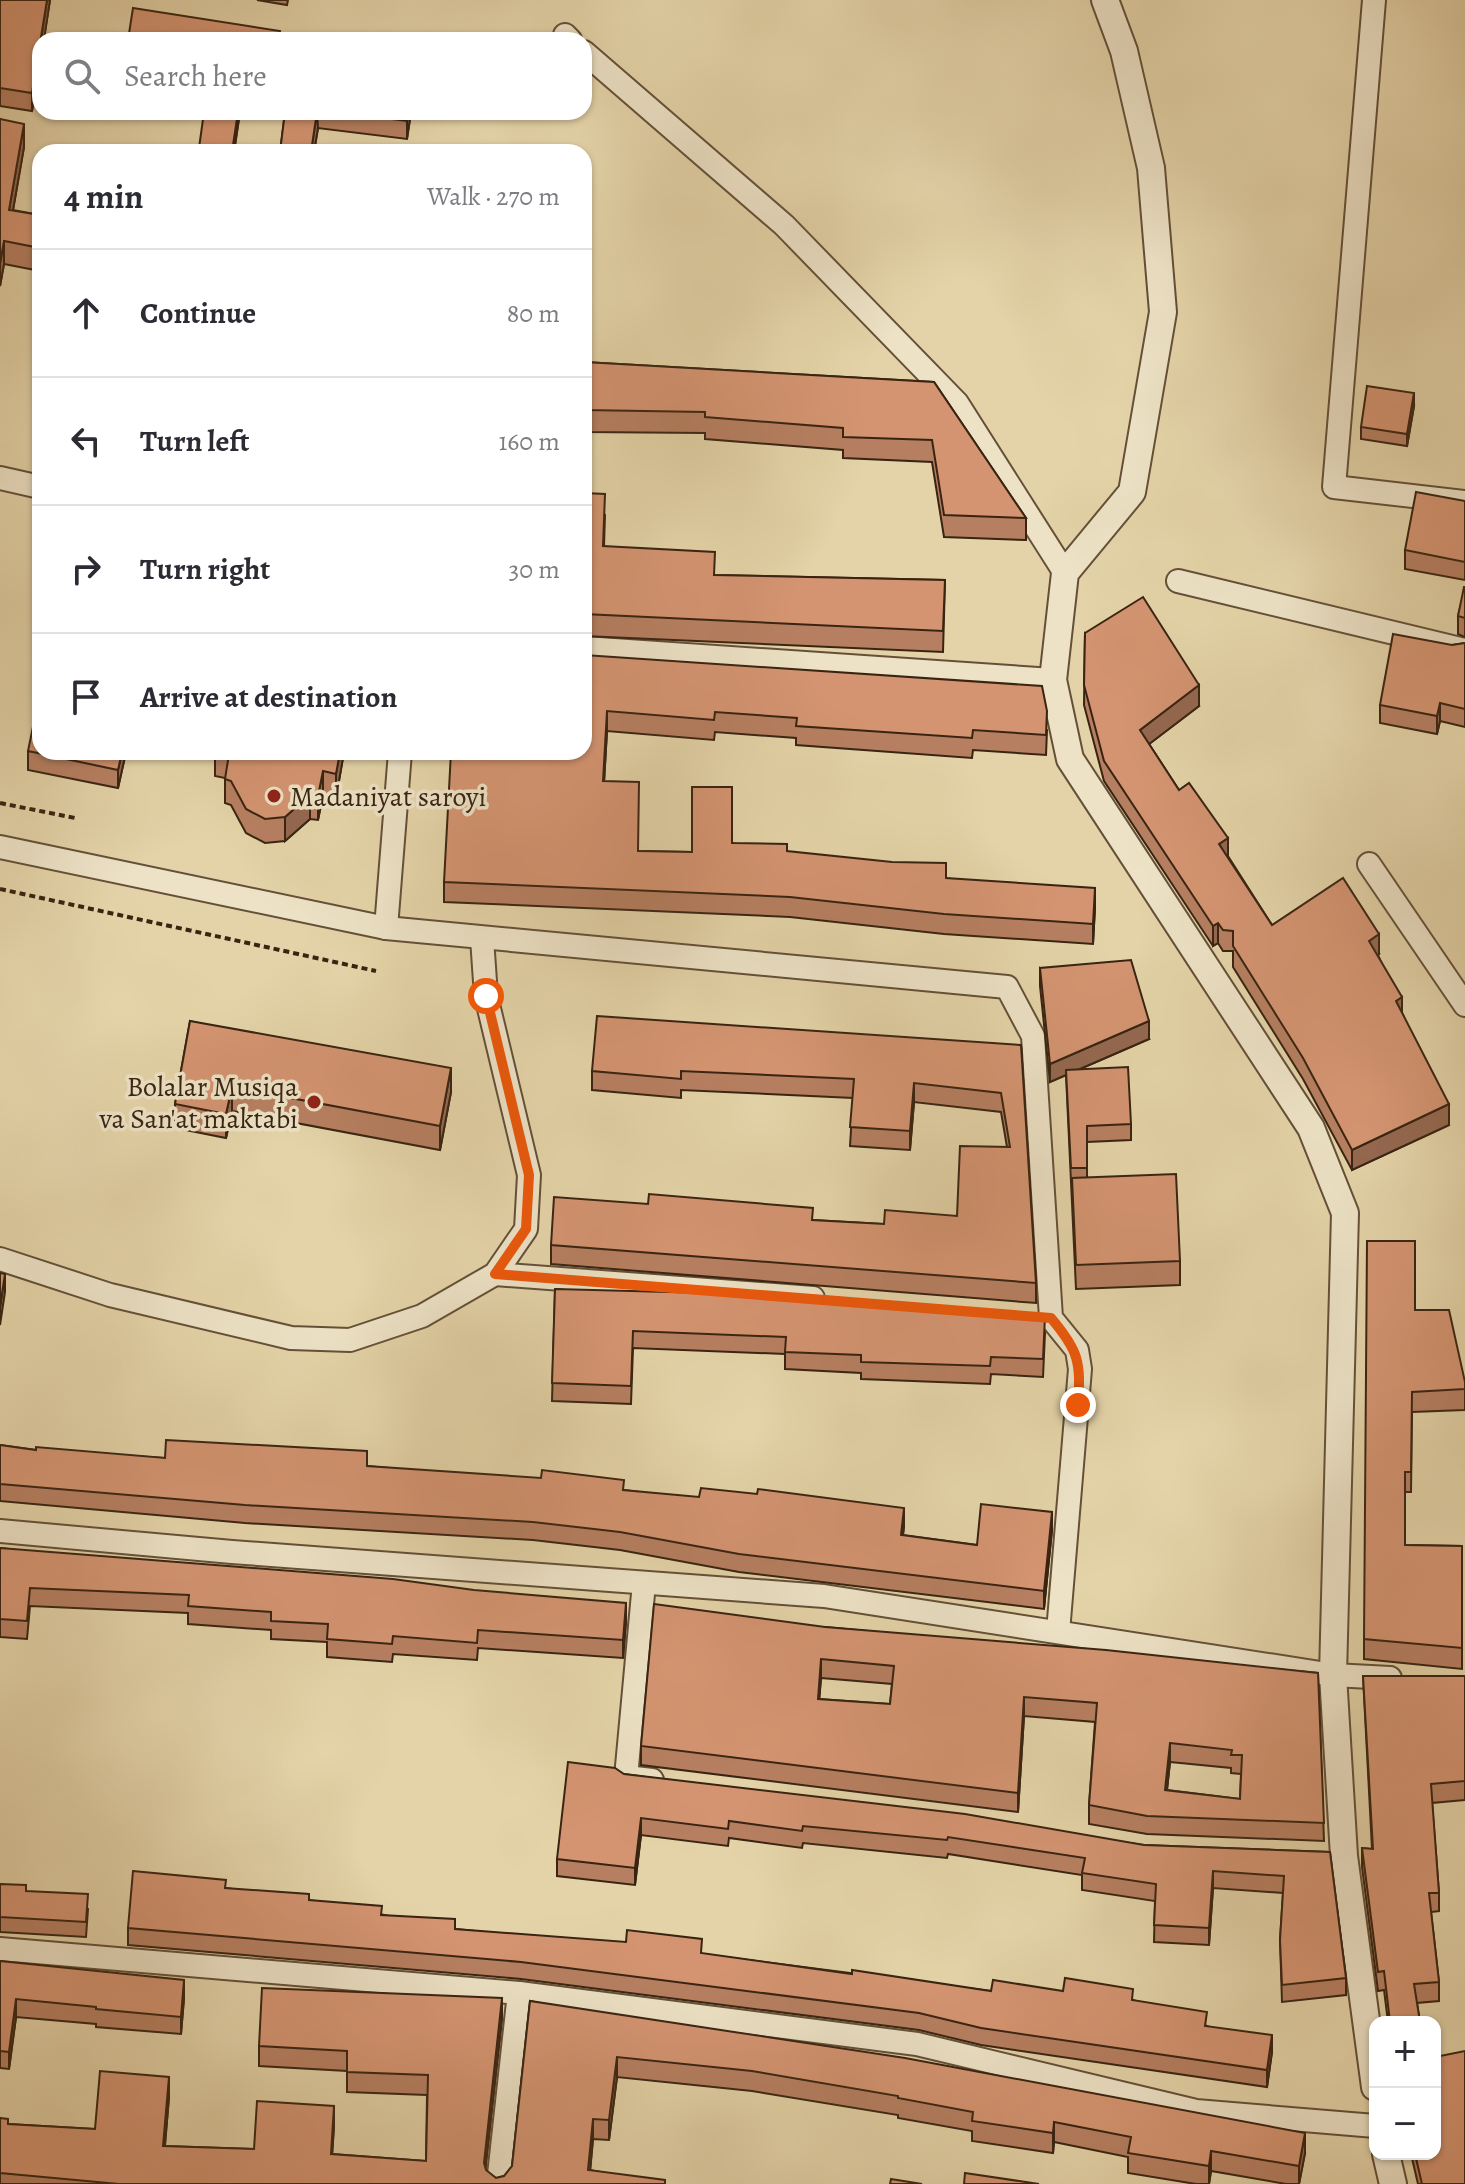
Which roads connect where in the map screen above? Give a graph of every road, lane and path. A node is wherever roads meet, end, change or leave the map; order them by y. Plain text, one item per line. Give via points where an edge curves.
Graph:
1 (1105, 0) edge
2 (1374, 0) edge
3 (592, 59) edge
4 (0, 478) edge
5 (32, 485) edge
6 (1465, 502) edge
7 (1065, 573) junction
8 (1178, 581) dead end
9 (592, 649) edge
10 (1465, 650) edge
11 (1053, 680) junction
12 (399, 760) edge
13 (0, 803) edge
14 (75, 818) dead end
15 (0, 847) edge
16 (1369, 864) dead end
17 (0, 889) edge
18 (386, 928) junction
19 (482, 938) junction
20 (376, 971) dead end
21 (1465, 1005) edge
22 (0, 1259) edge
23 (495, 1274) junction
24 (833, 1300) edge
25 (0, 1531) edge
26 (644, 1583) junction
27 (1058, 1632) junction
28 (1333, 1675) junction
29 (1407, 1679) edge
30 (672, 1782) edge
31 (1314, 1854) edge
32 (1344, 1856) junction
33 (0, 1949) edge
34 (519, 1993) junction
35 (1369, 2042) edge
36 (1369, 2125) edge
37 (1387, 2160) edge
38 (498, 2184) edge
39 (1393, 2184) edge

1 - 7 street via 1124,51 1151,168 1163,312 1132,492
2 - 6 street via 1334,487
3 - 7 street via 784,225 957,403
4 - 5 street
7 - 11 street
8 - 10 street
9 - 11 street
11 - 28 street via 1070,759 1311,1128 1345,1213
12 - 18 street
13 - 14 path
15 - 18 street
16 - 21 street
17 - 20 path
18 - 19 street
19 - 23 street via 486,996 529,1175 526,1229
19 - 27 street via 1007,987 1033,1036 1043,1317 1077,1350 1080,1369
22 - 23 street via 110,1295 306,1338 350,1340 422,1316
23 - 24 street
25 - 26 street
26 - 27 street via 824,1596
26 - 30 street via 626,1777
27 - 28 street
28 - 29 street
28 - 32 street
31 - 32 street
32 - 35 street
33 - 34 street
34 - 36 street via 917,2044 1196,2111
34 - 38 street
37 - 39 street

